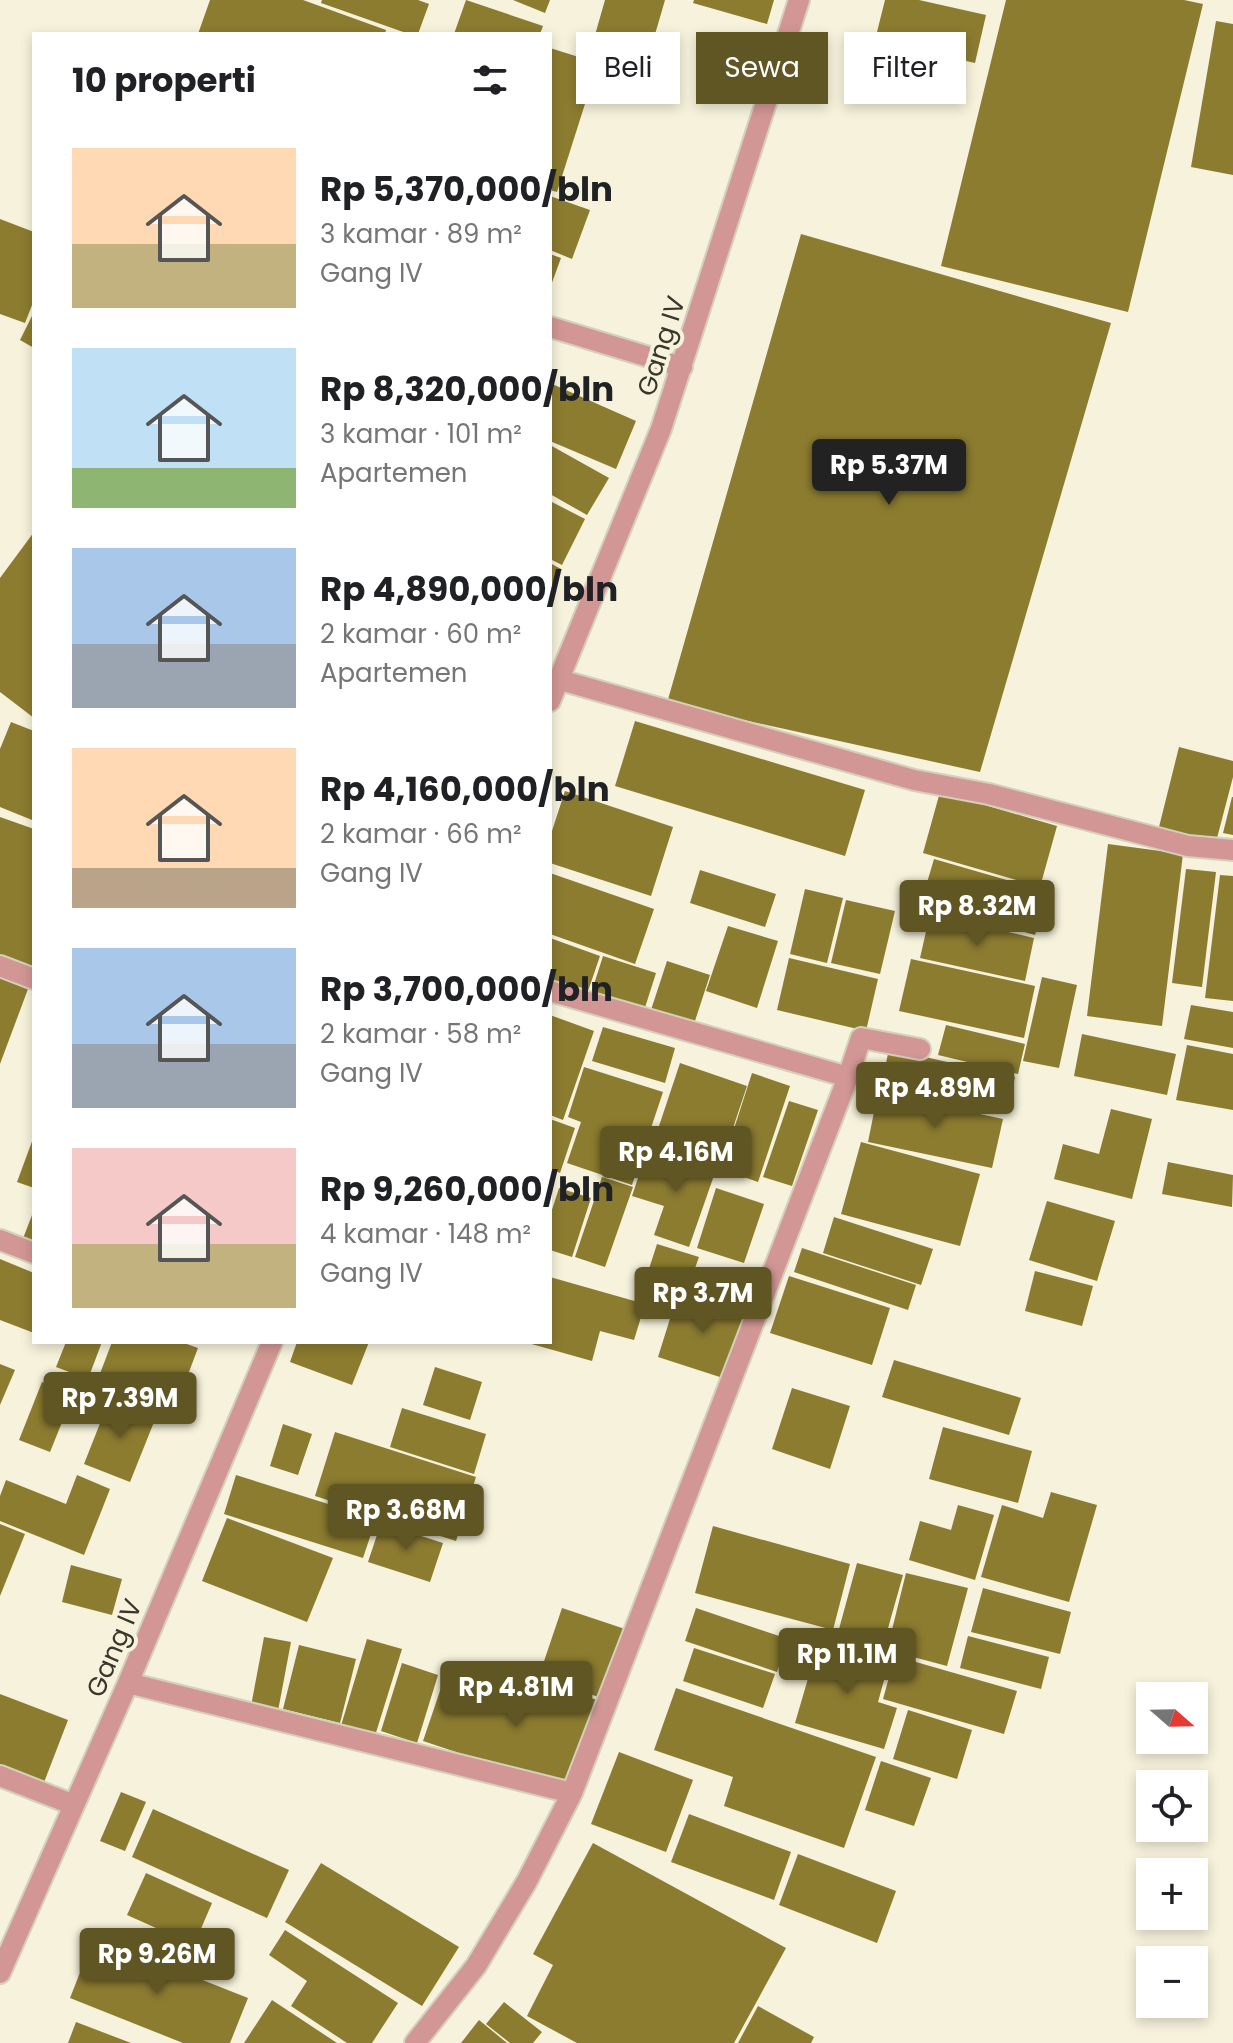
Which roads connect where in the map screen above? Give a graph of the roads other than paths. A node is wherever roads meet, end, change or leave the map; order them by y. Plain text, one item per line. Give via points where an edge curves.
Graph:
1 (799, 0) edge
2 (552, 328) edge
3 (682, 367) junction
4 (560, 680) junction
5 (552, 697) edge
6 (1233, 850) edge
7 (0, 966) edge
8 (32, 978) edge
9 (552, 992) edge
10 (920, 1049) dead end
11 (848, 1077) junction
12 (0, 1240) edge
13 (32, 1252) edge
14 (271, 1344) edge
15 (128, 1683) junction
16 (0, 1776) edge
17 (572, 1793) junction
18 (74, 1805) junction
19 (0, 1973) edge
20 (415, 2043) edge

1 - 3 street, Gang IV
2 - 3 street
3 - 4 street, Gang IV
4 - 5 street, Gang IV
4 - 6 street via 914,780 1188,846
7 - 8 street
9 - 11 street
10 - 11 street via 861,1038
11 - 17 street
12 - 13 street
14 - 15 street, Gang IV
15 - 17 street
15 - 18 street, Gang IV
16 - 18 street
17 - 20 street via 476,1966
18 - 19 street, Gang IV

